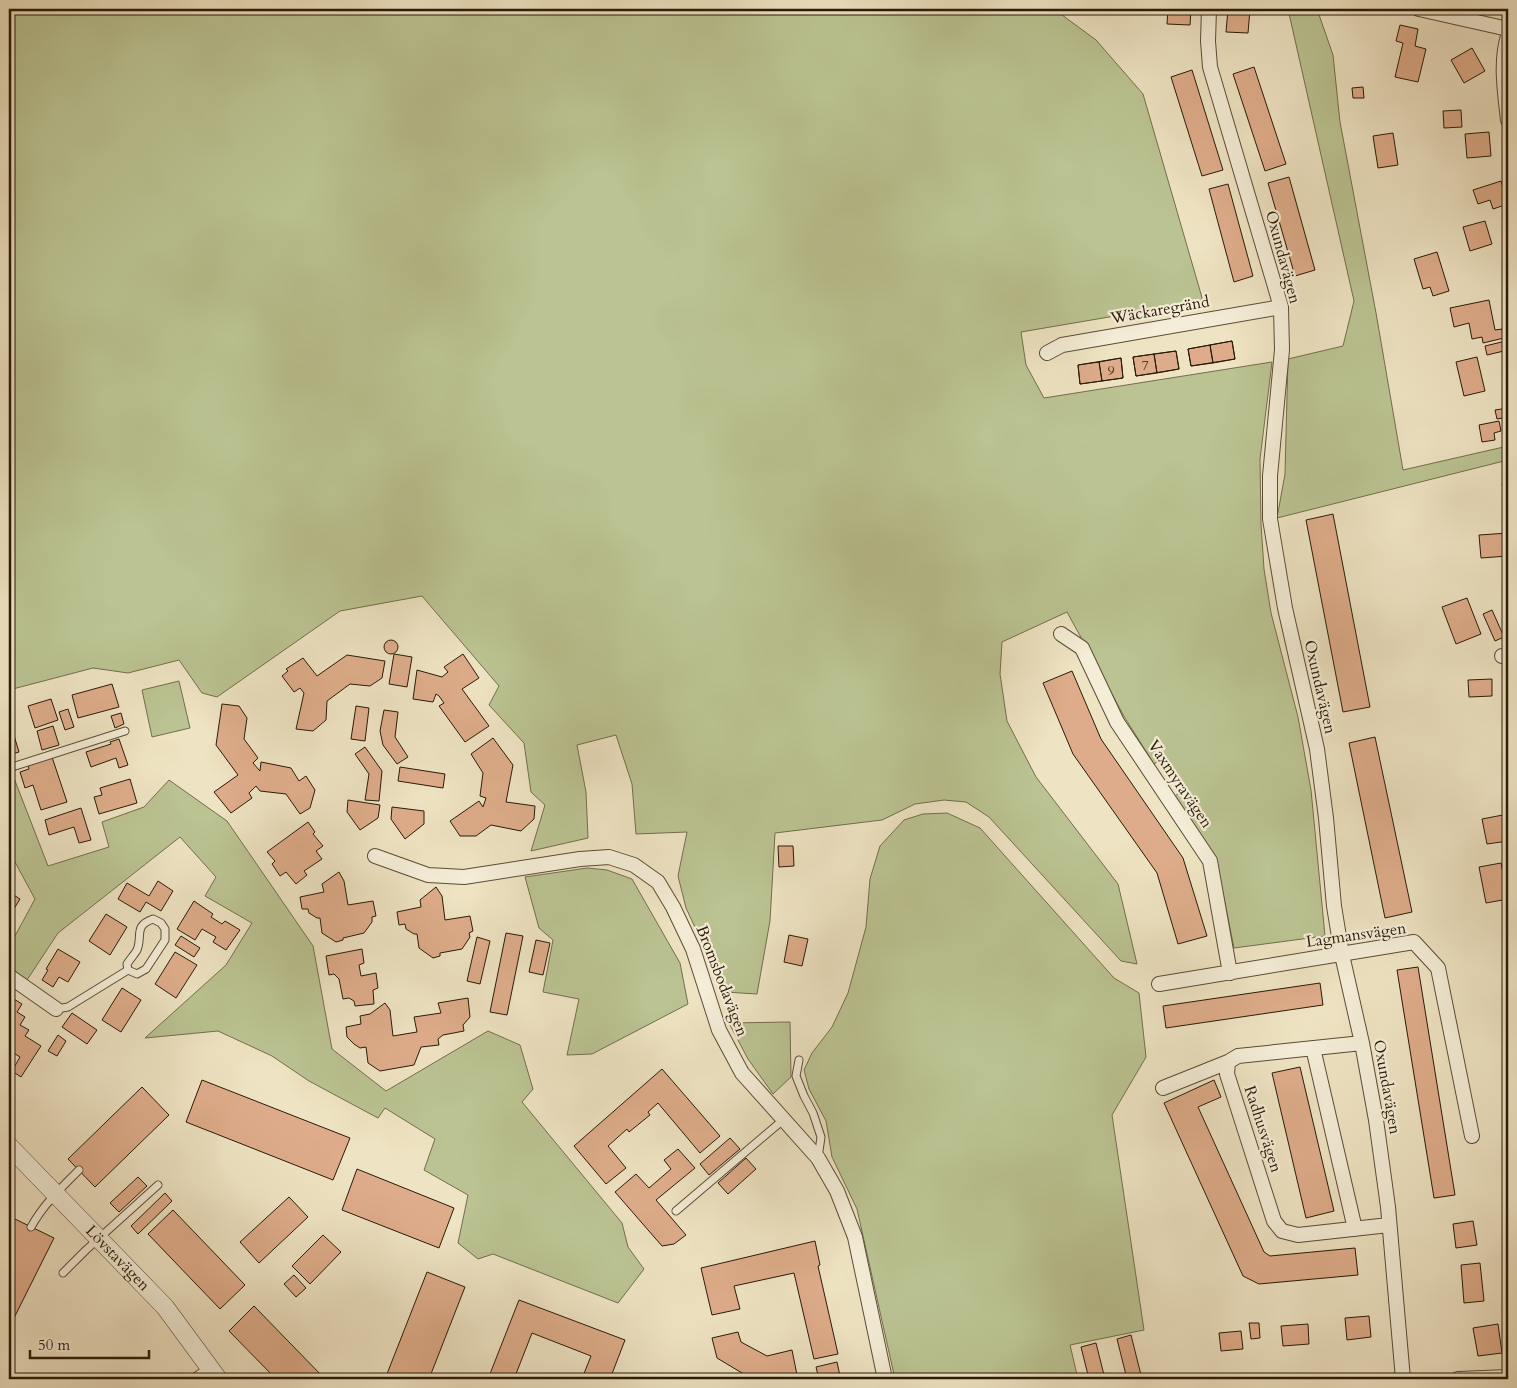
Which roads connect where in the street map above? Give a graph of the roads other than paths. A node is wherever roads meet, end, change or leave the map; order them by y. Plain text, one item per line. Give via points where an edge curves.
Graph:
1 (1209, 9) edge
2 (1419, 9) edge
3 (1508, 29) edge
4 (1508, 36) edge
5 (1508, 120) edge
6 (1281, 307) junction
7 (1047, 353) dead end
8 (1060, 634) dead end
9 (125, 731) dead end
10 (9, 768) edge
11 (375, 856) dead end
12 (1342, 955) junction
13 (128, 970) junction
14 (1230, 973) junction
15 (9, 976) edge
16 (1158, 984) dead end
17 (56, 1010) joint
18 (1362, 1043) junction
19 (1313, 1048) junction
20 (799, 1060) dead end
21 (1228, 1062) junction
22 (1163, 1088) dead end
23 (783, 1120) junction
24 (1472, 1136) dead end
25 (10, 1149) edge
26 (818, 1158) junction
27 (79, 1170) dead end
28 (158, 1185) dead end
29 (55, 1194) junction
30 (676, 1211) dead end
31 (1389, 1225) junction
32 (31, 1227) dead end
33 (1354, 1229) junction
34 (100, 1238) junction
35 (63, 1273) dead end
36 (213, 1373) edge
37 (1508, 1377) edge
38 (192, 1379) edge
39 (883, 1379) edge
40 (1403, 1379) edge
41 (1458, 1379) edge

1 - 6 street, Oxundavägen via 1210,67
2 - 3 street
4 - 5 street via 1504,66
6 - 7 street, Wäckaregränd via 1062,345
6 - 12 street, Oxundavägen via 1282,350 1270,476 1270,519 1284,608 1317,750
8 - 14 street, Vaxmyravägen via 1082,648 1117,722 1210,862
9 - 10 lane
11 - 23 street, Bromsbodavägen via 428,875 464,877 599,857 634,865 658,882 673,907 693,949 719,1030 742,1073
12 - 14 street, Lagmansvägen
12 - 18 street, Oxundavägen
12 - 24 street, Lagmansvägen via 1414,942 1438,968
13 - 13 lane via 127,964 137,949 139,931 145,922 153,919 161,923 165,929 165,940 146,969 137,974
13 - 17 lane via 68,1007
14 - 16 street, Lagmansvägen
15 - 17 street
18 - 19 street
18 - 31 street, Oxundavägen via 1376,1120
19 - 21 street via 1238,1056
19 - 33 street
20 - 26 lane via 796,1076 821,1137
21 - 22 street
21 - 33 street, Radhusvägen via 1227,1074 1274,1221 1282,1231 1298,1235
23 - 26 street, Bromsbodavägen
23 - 30 lane
25 - 29 street, Lövstavägen
26 - 39 street, Bromsbodavägen via 837,1191 855,1237
27 - 29 lane
28 - 34 lane
29 - 32 lane
29 - 34 street, Lövstavägen
31 - 33 street, Radhusvägen
31 - 40 street, Oxundavägen
34 - 35 lane
34 - 36 street, Lövstavägen via 165,1306
36 - 38 lane
37 - 41 street

